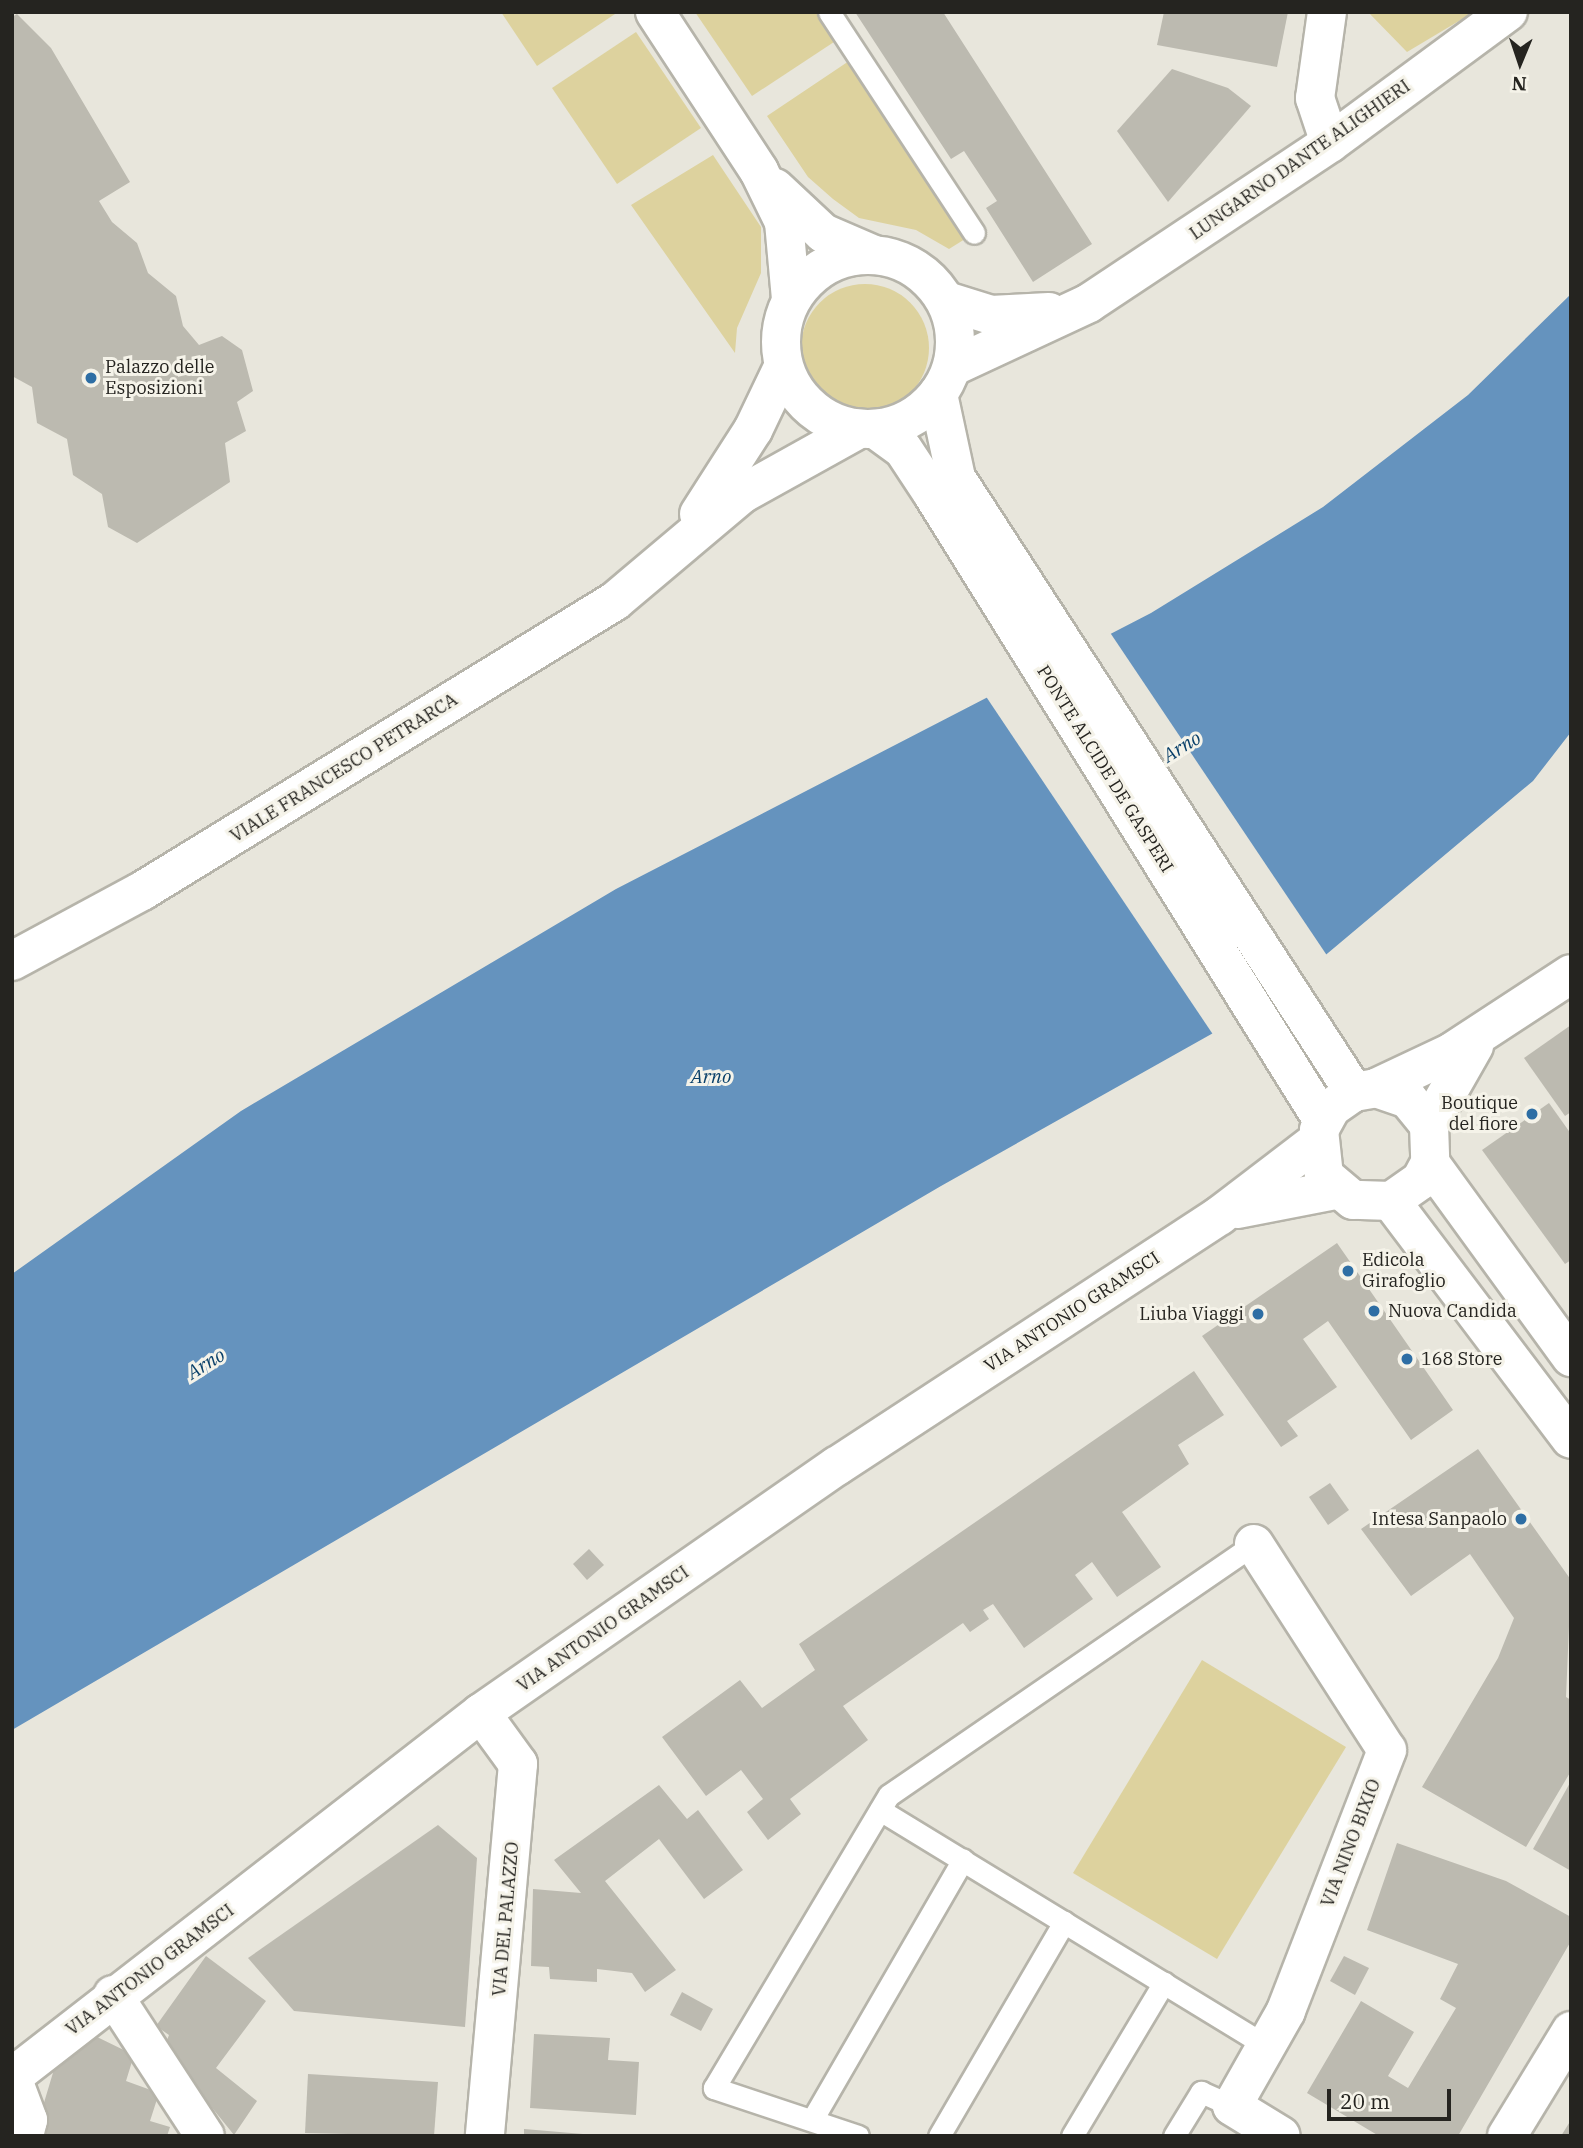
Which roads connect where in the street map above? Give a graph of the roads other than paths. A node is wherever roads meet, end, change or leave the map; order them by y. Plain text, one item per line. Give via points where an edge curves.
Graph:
1 (655, 12) edge
2 (829, 12) edge
3 (1327, 12) edge
4 (1508, 12) edge
5 (1331, 143) junction
6 (759, 171) junction
7 (974, 233) dead end
8 (872, 254) junction
9 (791, 299) junction
10 (946, 300) junction
11 (1089, 303) junction
12 (783, 367) junction
13 (945, 381) junction
14 (867, 429) junction
15 (944, 486) junction
16 (664, 558) junction
17 (12, 961) edge
18 (1571, 974) edge
19 (1489, 1029) junction
20 (1365, 1090) junction
21 (1429, 1125) junction
22 (1320, 1130) junction
23 (1430, 1163) junction
24 (1336, 1189) junction
25 (1391, 1201) junction
26 (1219, 1216) junction
27 (1571, 1357) edge
28 (1571, 1439) edge
29 (1254, 1544) joint
30 (481, 1713) junction
31 (880, 1810) junction
32 (963, 1860) junction
33 (1064, 1922) junction
34 (1164, 1982) junction
35 (113, 1995) junction
36 (1571, 2031) edge
37 (1265, 2045) junction
38 (12, 2077) edge
39 (1232, 2106) junction
40 (812, 2120) junction
41 (24, 2136) edge
42 (205, 2136) edge
43 (485, 2136) edge
44 (858, 2136) edge
45 (939, 2136) edge
46 (1072, 2136) edge
47 (1174, 2136) edge
48 (1281, 2136) edge
49 (1507, 2136) edge

1 - 6 main road
2 - 7 lane
3 - 5 main road via 1315,98
4 - 5 main road, LUNGARNO DANTE ALIGHIERI
5 - 11 main road, LUNGARNO DANTE ALIGHIERI
6 - 8 main road via 823,233
6 - 9 main road via 789,241
8 - 9 main road via 825,265
8 - 10 main road via 901,260 928,276
9 - 12 main road via 782,320
10 - 11 main road, LUNGARNO DANTE ALIGHIERI via 1020,317
10 - 13 main road via 954,322
11 - 13 main road, LUNGARNO DANTE ALIGHIERI
12 - 14 main road via 812,410
12 - 16 main road, VIALE FRANCESCO PETRARCA via 726,478
13 - 14 main road via 899,424
13 - 15 main road, PONTE ALCIDE DE GASPERI
14 - 15 main road, PONTE ALCIDE DE GASPERI via 903,449
14 - 16 main road, VIALE FRANCESCO PETRARCA via 742,494
15 - 20 main road, PONTE ALCIDE DE GASPERI via 1329,1053
15 - 22 main road, PONTE ALCIDE DE GASPERI via 1298,1078
16 - 17 main road, VIALE FRANCESCO PETRARCA via 615,601 142,891
18 - 19 main road
19 - 20 main road
19 - 21 main road via 1455,1070
20 - 21 main road via 1408,1099
20 - 22 main road
21 - 23 main road
22 - 24 main road via 1317,1159
22 - 26 main road, VIA ANTONIO GRAMSCI
23 - 25 main road via 1408,1193
23 - 27 main road
24 - 25 main road via 1363,1202
24 - 26 main road, VIA ANTONIO GRAMSCI
25 - 28 main road
26 - 30 main road, VIA ANTONIO GRAMSCI via 837,1466
29 - 31 lane via 889,1795
29 - 37 main road, VIA NINO BIXIO via 1387,1750 1286,2011
30 - 35 main road, VIA ANTONIO GRAMSCI via 340,1828
30 - 43 main road, VIA DEL PALAZZO via 518,1764
31 - 32 lane
31 - 40 lane via 714,2088
32 - 33 lane
32 - 40 lane
33 - 34 lane
33 - 45 lane
34 - 37 lane
34 - 46 lane
35 - 38 main road, VIA ANTONIO GRAMSCI
35 - 42 main road
36 - 49 main road
37 - 39 main road, VIA NINO BIXIO
38 - 41 main road via 28,2120
39 - 47 lane via 1201,2092
39 - 48 main road
40 - 44 lane

